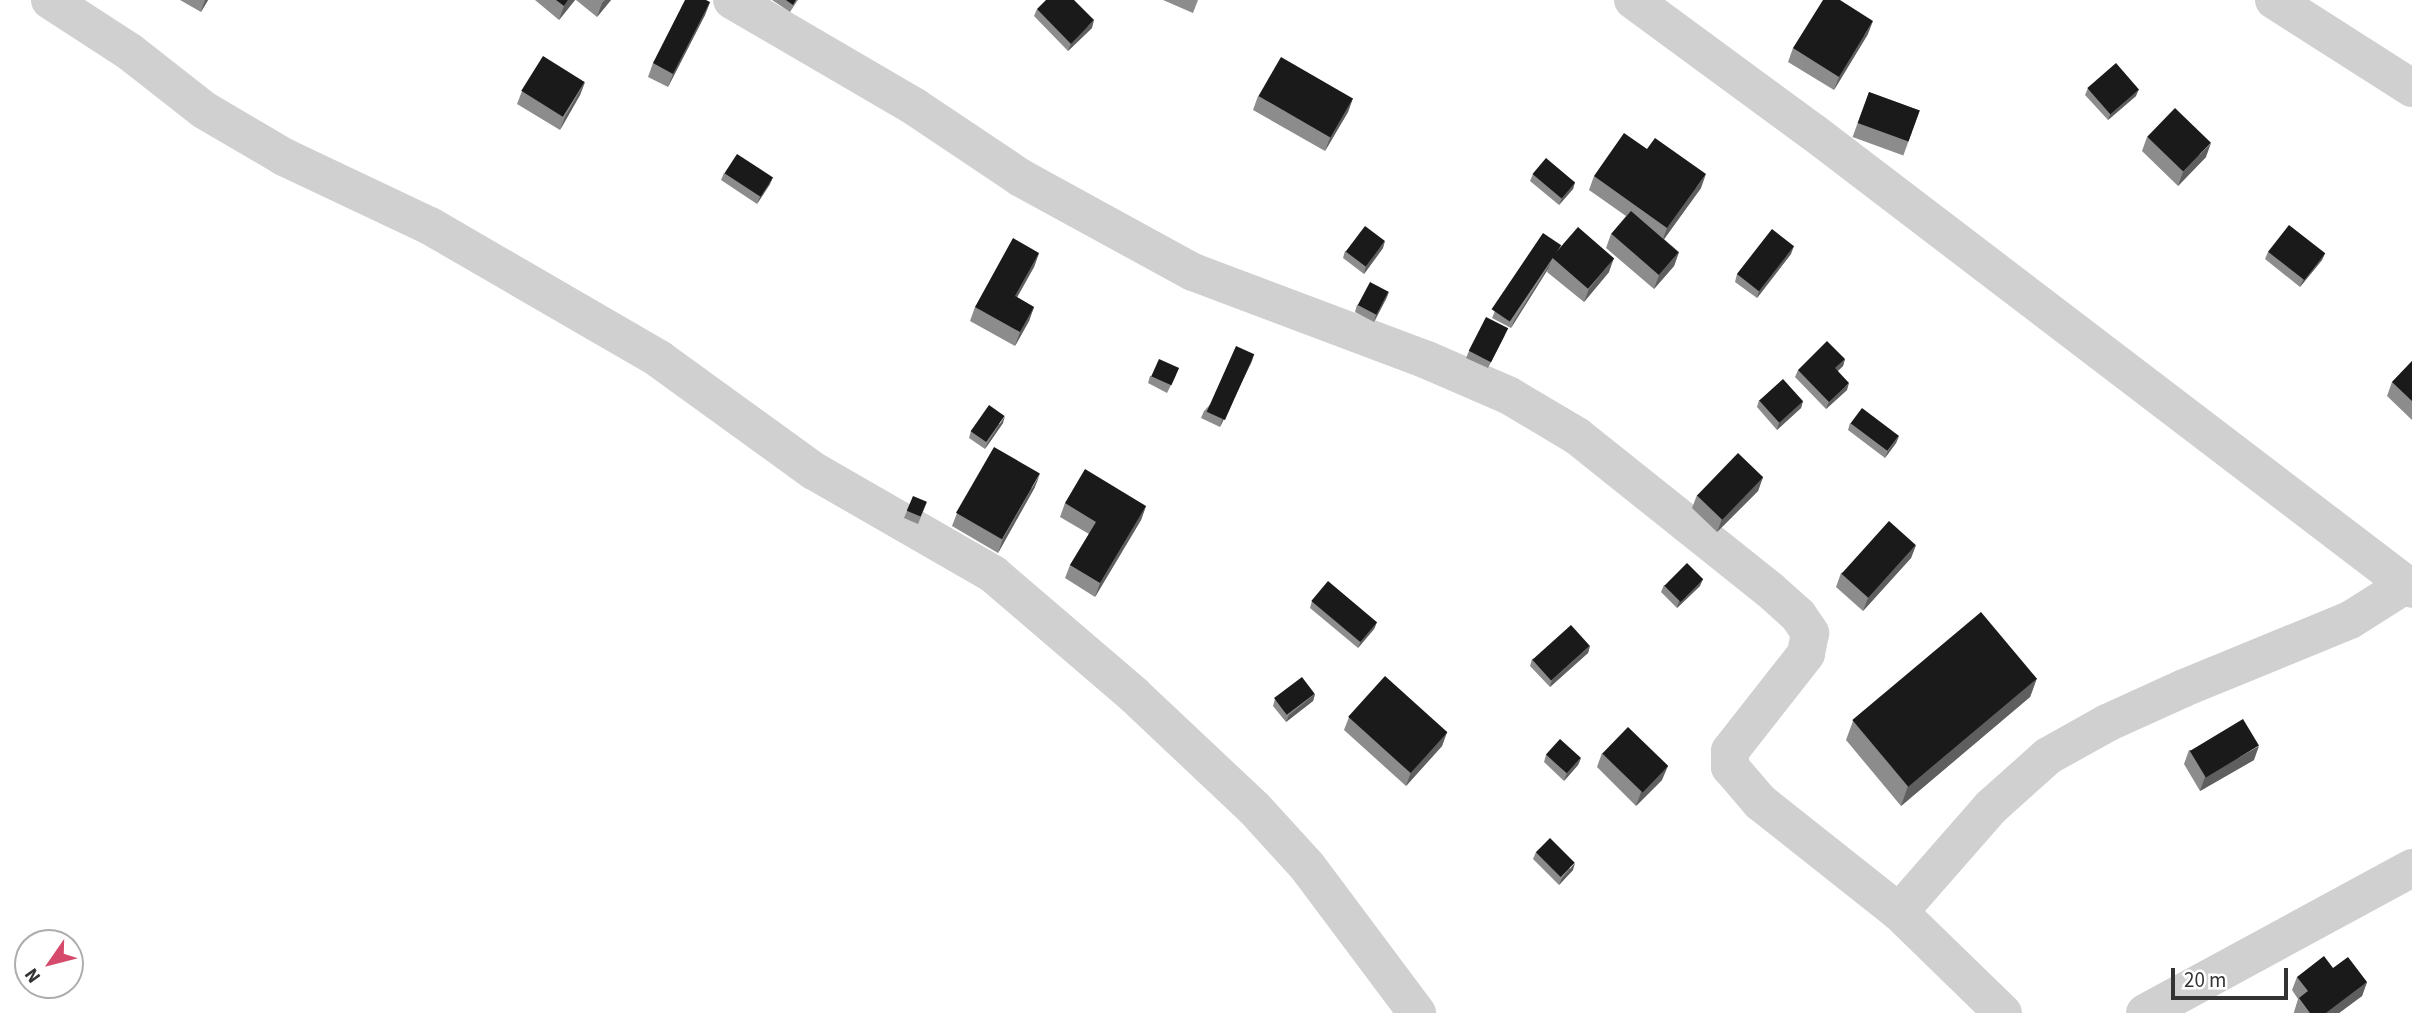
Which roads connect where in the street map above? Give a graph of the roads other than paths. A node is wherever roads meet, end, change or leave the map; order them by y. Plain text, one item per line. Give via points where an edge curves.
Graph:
1 (52, 0) edge
2 (732, 0) edge
3 (1633, 0) edge
4 (2274, 0) edge
5 (2412, 88) edge
6 (2409, 586) edge
7 (2412, 868) edge
8 (1899, 912) junction
9 (1417, 1013) edge
10 (2003, 1013) edge
11 (2145, 1013) edge

1 - 9 street via 130,52 204,110 284,157 430,226 659,359 814,471 993,574 1125,687 1254,808 1307,866
2 - 8 street via 915,107 1021,178 1193,272 1485,385 1577,436 1798,615 1810,633 1806,654 1736,741 1730,751 1730,767 1760,802
3 - 6 street
4 - 5 street
6 - 8 street via 2350,620 2184,688 2048,756 1991,807
7 - 11 street
8 - 10 street

